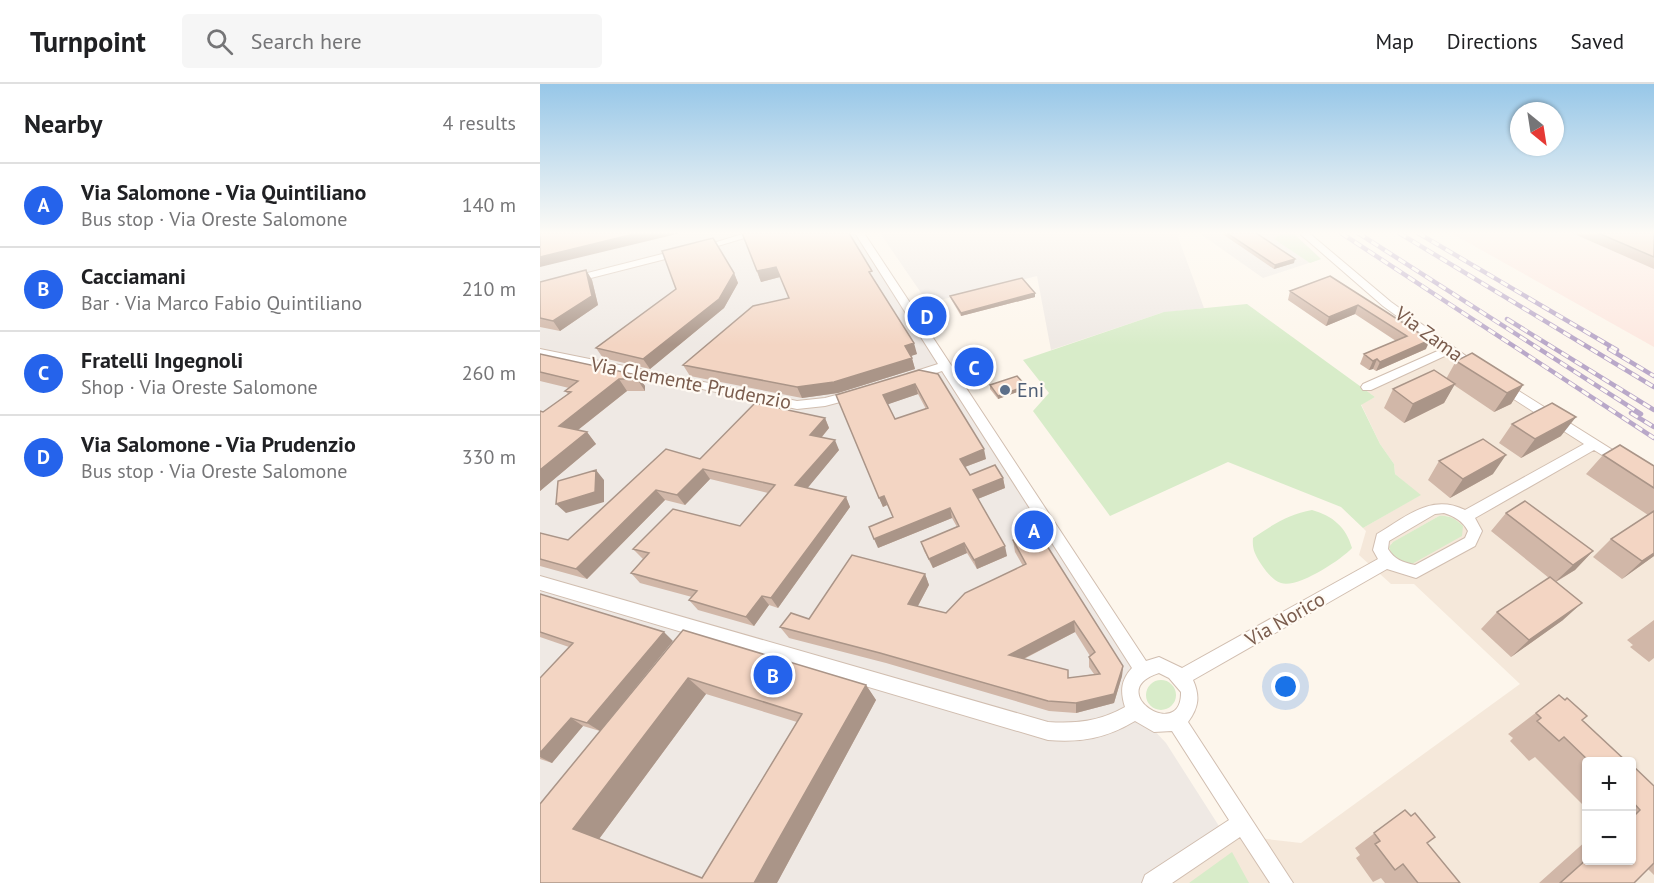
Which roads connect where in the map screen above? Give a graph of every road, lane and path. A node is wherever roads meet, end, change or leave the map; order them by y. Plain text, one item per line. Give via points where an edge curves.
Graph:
1 (610, 270) edge
2 (883, 270) edge
3 (1345, 270) edge
4 (540, 288) edge
5 (1449, 350) junction
6 (540, 352) edge
7 (945, 366) junction
8 (894, 382) edge
9 (1367, 387) dead end
10 (862, 392) edge
11 (1594, 444) junction
12 (1654, 482) edge
13 (1465, 517) junction
14 (1387, 561) junction
15 (540, 583) edge
16 (1139, 665) junction
17 (1182, 677) junction
18 (1135, 711) junction
19 (1176, 720) junction
20 (1243, 823) junction
21 (1152, 883) edge
22 (1282, 883) edge

1 - 4 street
2 - 7 street
3 - 5 street, Via Zama
5 - 9 street
5 - 11 street, Via Zama
6 - 10 street, Via Clemente Prudenzio via 797,405
7 - 8 street
7 - 16 street
11 - 12 street, Via Zama
11 - 13 street
13 - 14 street via 1444,508 1428,510 1382,538 1380,550
13 - 14 street via 1474,528 1472,539 1422,569 1409,572
14 - 17 street, Via Norico
15 - 18 street via 1048,730 1092,731 1108,727
16 - 17 street via 1168,667
16 - 18 street via 1130,691
17 - 19 street via 1188,686 1188,705
18 - 19 street via 1148,721
19 - 20 street
20 - 21 street
20 - 22 street

